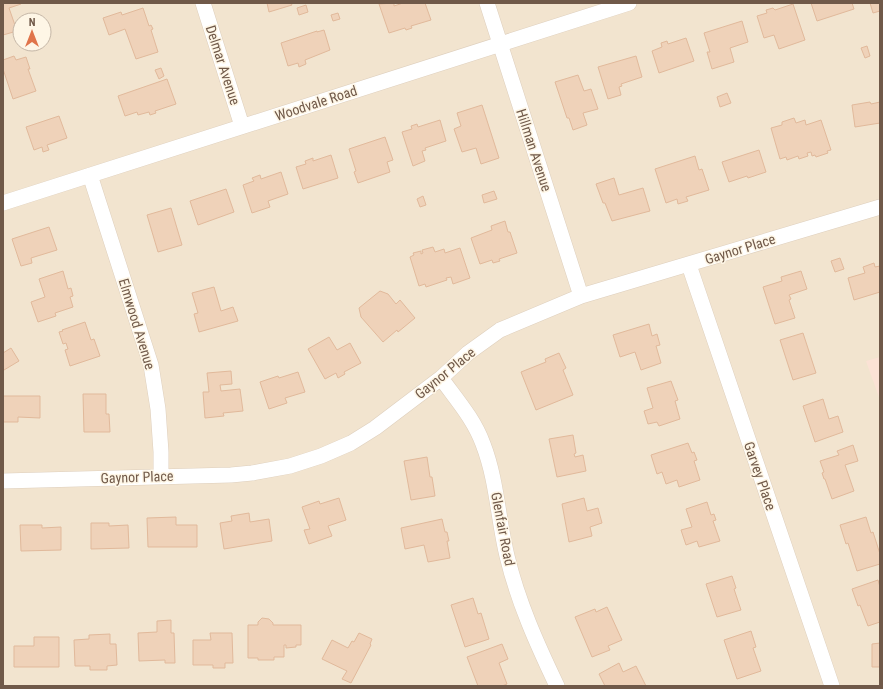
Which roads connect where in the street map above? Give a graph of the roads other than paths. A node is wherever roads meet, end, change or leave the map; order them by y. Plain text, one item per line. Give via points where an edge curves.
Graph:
1 (203, 3) edge
2 (487, 3) edge
3 (629, 3) edge
4 (500, 44) junction
5 (242, 126) junction
6 (90, 175) junction
7 (3, 203) edge
8 (880, 206) edge
9 (689, 265) junction
10 (581, 296) junction
11 (441, 378) junction
12 (162, 476) junction
13 (3, 481) edge
14 (557, 686) edge
15 (832, 686) edge

1 - 5 street, Delmar Avenue
2 - 4 street, Hillman Avenue
3 - 4 street, Woodvale Road
4 - 5 street, Woodvale Road
4 - 10 street, Hillman Avenue
5 - 6 street, Woodvale Road
6 - 7 street, Woodvale Road
6 - 12 street, Elmwood Avenue via 151,366 158,409
8 - 9 street, Gaynor Place
9 - 10 street, Gaynor Place
9 - 15 street, Garvey Place
10 - 11 street, Gaynor Place via 500,330 468,353
11 - 12 street, Gaynor Place via 375,428 351,443 321,456 290,466 252,473
11 - 14 street, Glenfair Road via 470,418 483,444 491,469 514,584 540,651
12 - 13 street, Gaynor Place

